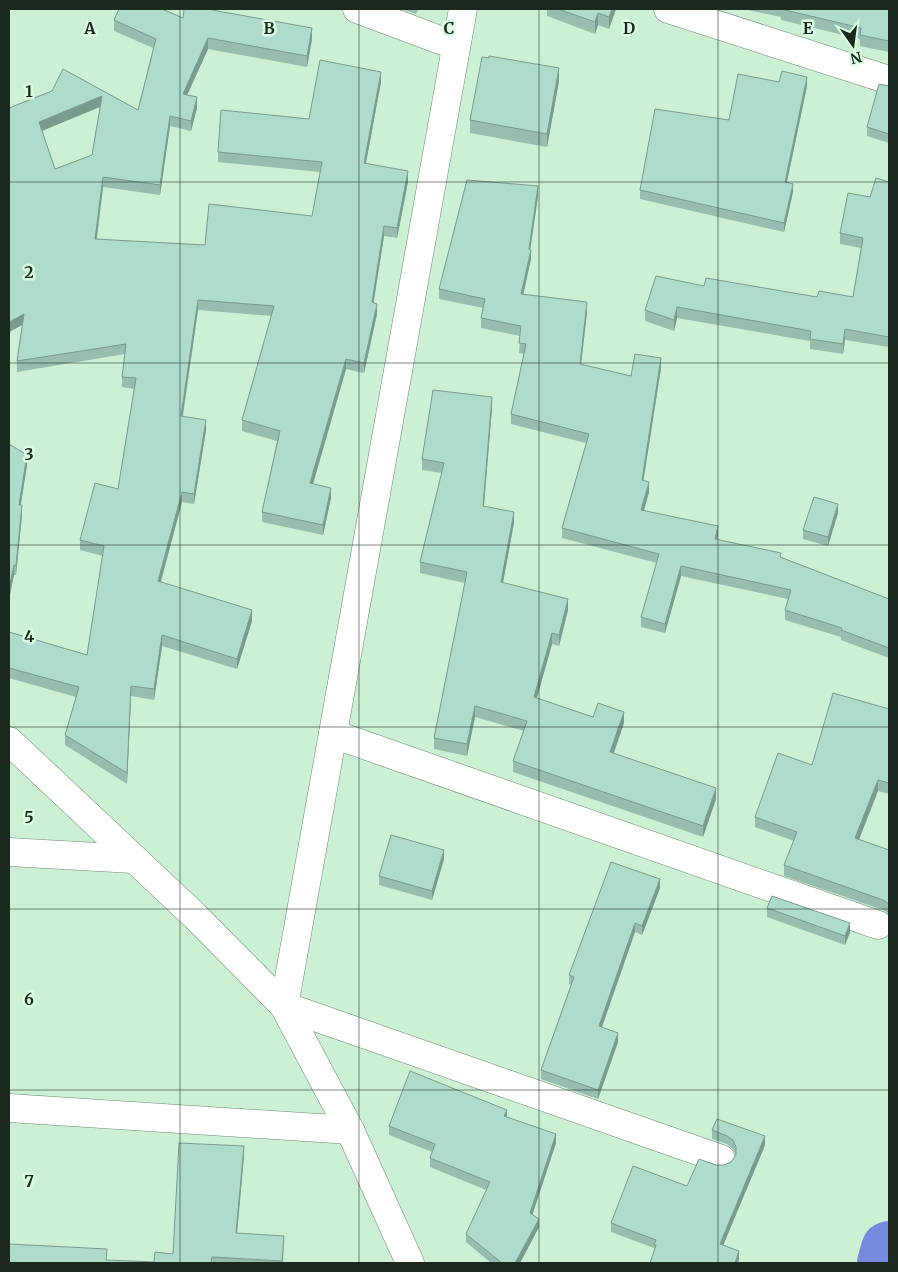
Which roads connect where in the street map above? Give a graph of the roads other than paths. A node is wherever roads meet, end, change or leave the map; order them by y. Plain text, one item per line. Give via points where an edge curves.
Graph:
1 (357, 9) edge
2 (463, 9) edge
3 (668, 9) edge
4 (456, 46) junction
5 (889, 80) edge
6 (333, 734) junction
7 (9, 741) edge
8 (9, 852) edge
9 (133, 859) junction
10 (878, 925) dead end
11 (284, 1006) junction
12 (9, 1108) edge
13 (350, 1130) junction
14 (720, 1158) dead end
15 (410, 1263) edge

1 - 4 street
2 - 4 street
3 - 5 street
4 - 6 street
6 - 10 street
6 - 11 street
7 - 9 street
8 - 9 street
9 - 11 street
11 - 13 street
11 - 14 street
12 - 13 street
13 - 15 street

